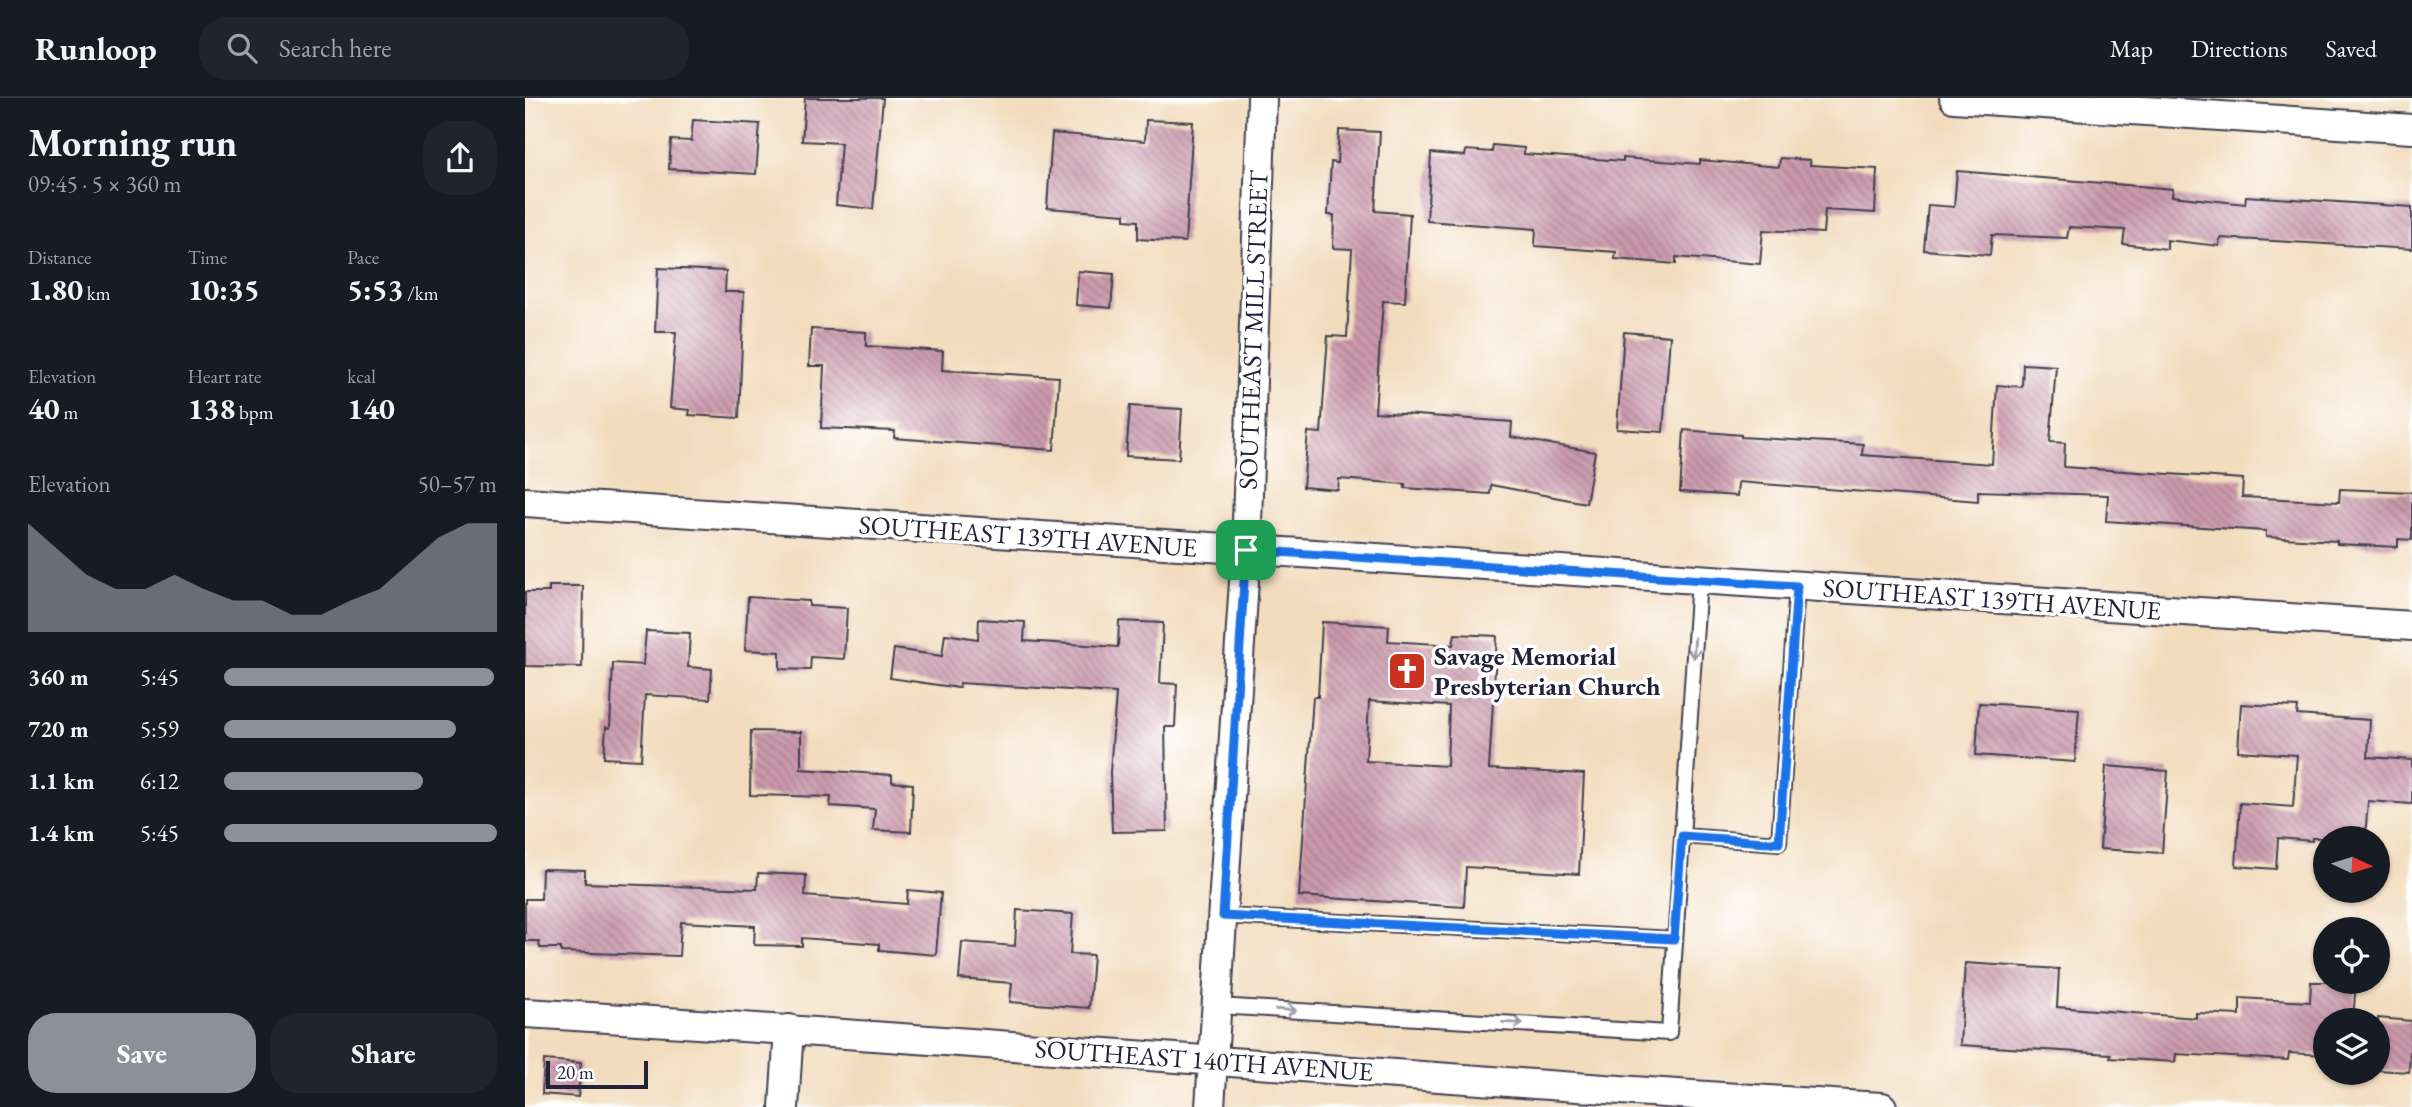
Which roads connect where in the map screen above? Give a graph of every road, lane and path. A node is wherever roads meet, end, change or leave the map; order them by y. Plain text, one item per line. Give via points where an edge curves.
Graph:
1 (1262, 98) edge
2 (1954, 98) edge
3 (2304, 110) edge
4 (2412, 129) edge
5 (525, 502) edge
6 (1246, 550) junction
7 (1699, 580) junction
8 (1797, 586) junction
9 (2412, 626) edge
10 (1682, 836) junction
11 (1223, 916) junction
12 (1674, 939) junction
13 (1217, 1006) junction
14 (525, 1013) edge
15 (789, 1029) junction
16 (1214, 1061) junction
17 (1663, 1100) edge
18 (784, 1107) edge
19 (1210, 1107) edge
20 (1882, 1107) edge

1 - 6 street, SOUTHEAST MILL STREET
2 - 3 street
3 - 4 street
5 - 6 street, SOUTHEAST 139TH AVENUE
6 - 7 street, SOUTHEAST 139TH AVENUE
6 - 11 street, SOUTHEAST MILL STREET
7 - 8 street, SOUTHEAST 139TH AVENUE
7 -> 10 lane
8 - 9 street, SOUTHEAST 139TH AVENUE
8 - 10 lane via 1779,843
10 - 12 lane
11 - 12 lane
11 - 13 street, SOUTHEAST MILL STREET
13 -> 12 lane via 1669,1033
13 - 16 street, SOUTHEAST MILL STREET
14 - 15 street, SOUTHEAST 140TH AVENUE
15 - 16 street, SOUTHEAST 140TH AVENUE
15 - 18 street
16 - 17 street, SOUTHEAST 140TH AVENUE
16 - 19 street, SOUTHEAST MILL STREET
17 - 20 street, SOUTHEAST 140TH AVENUE

